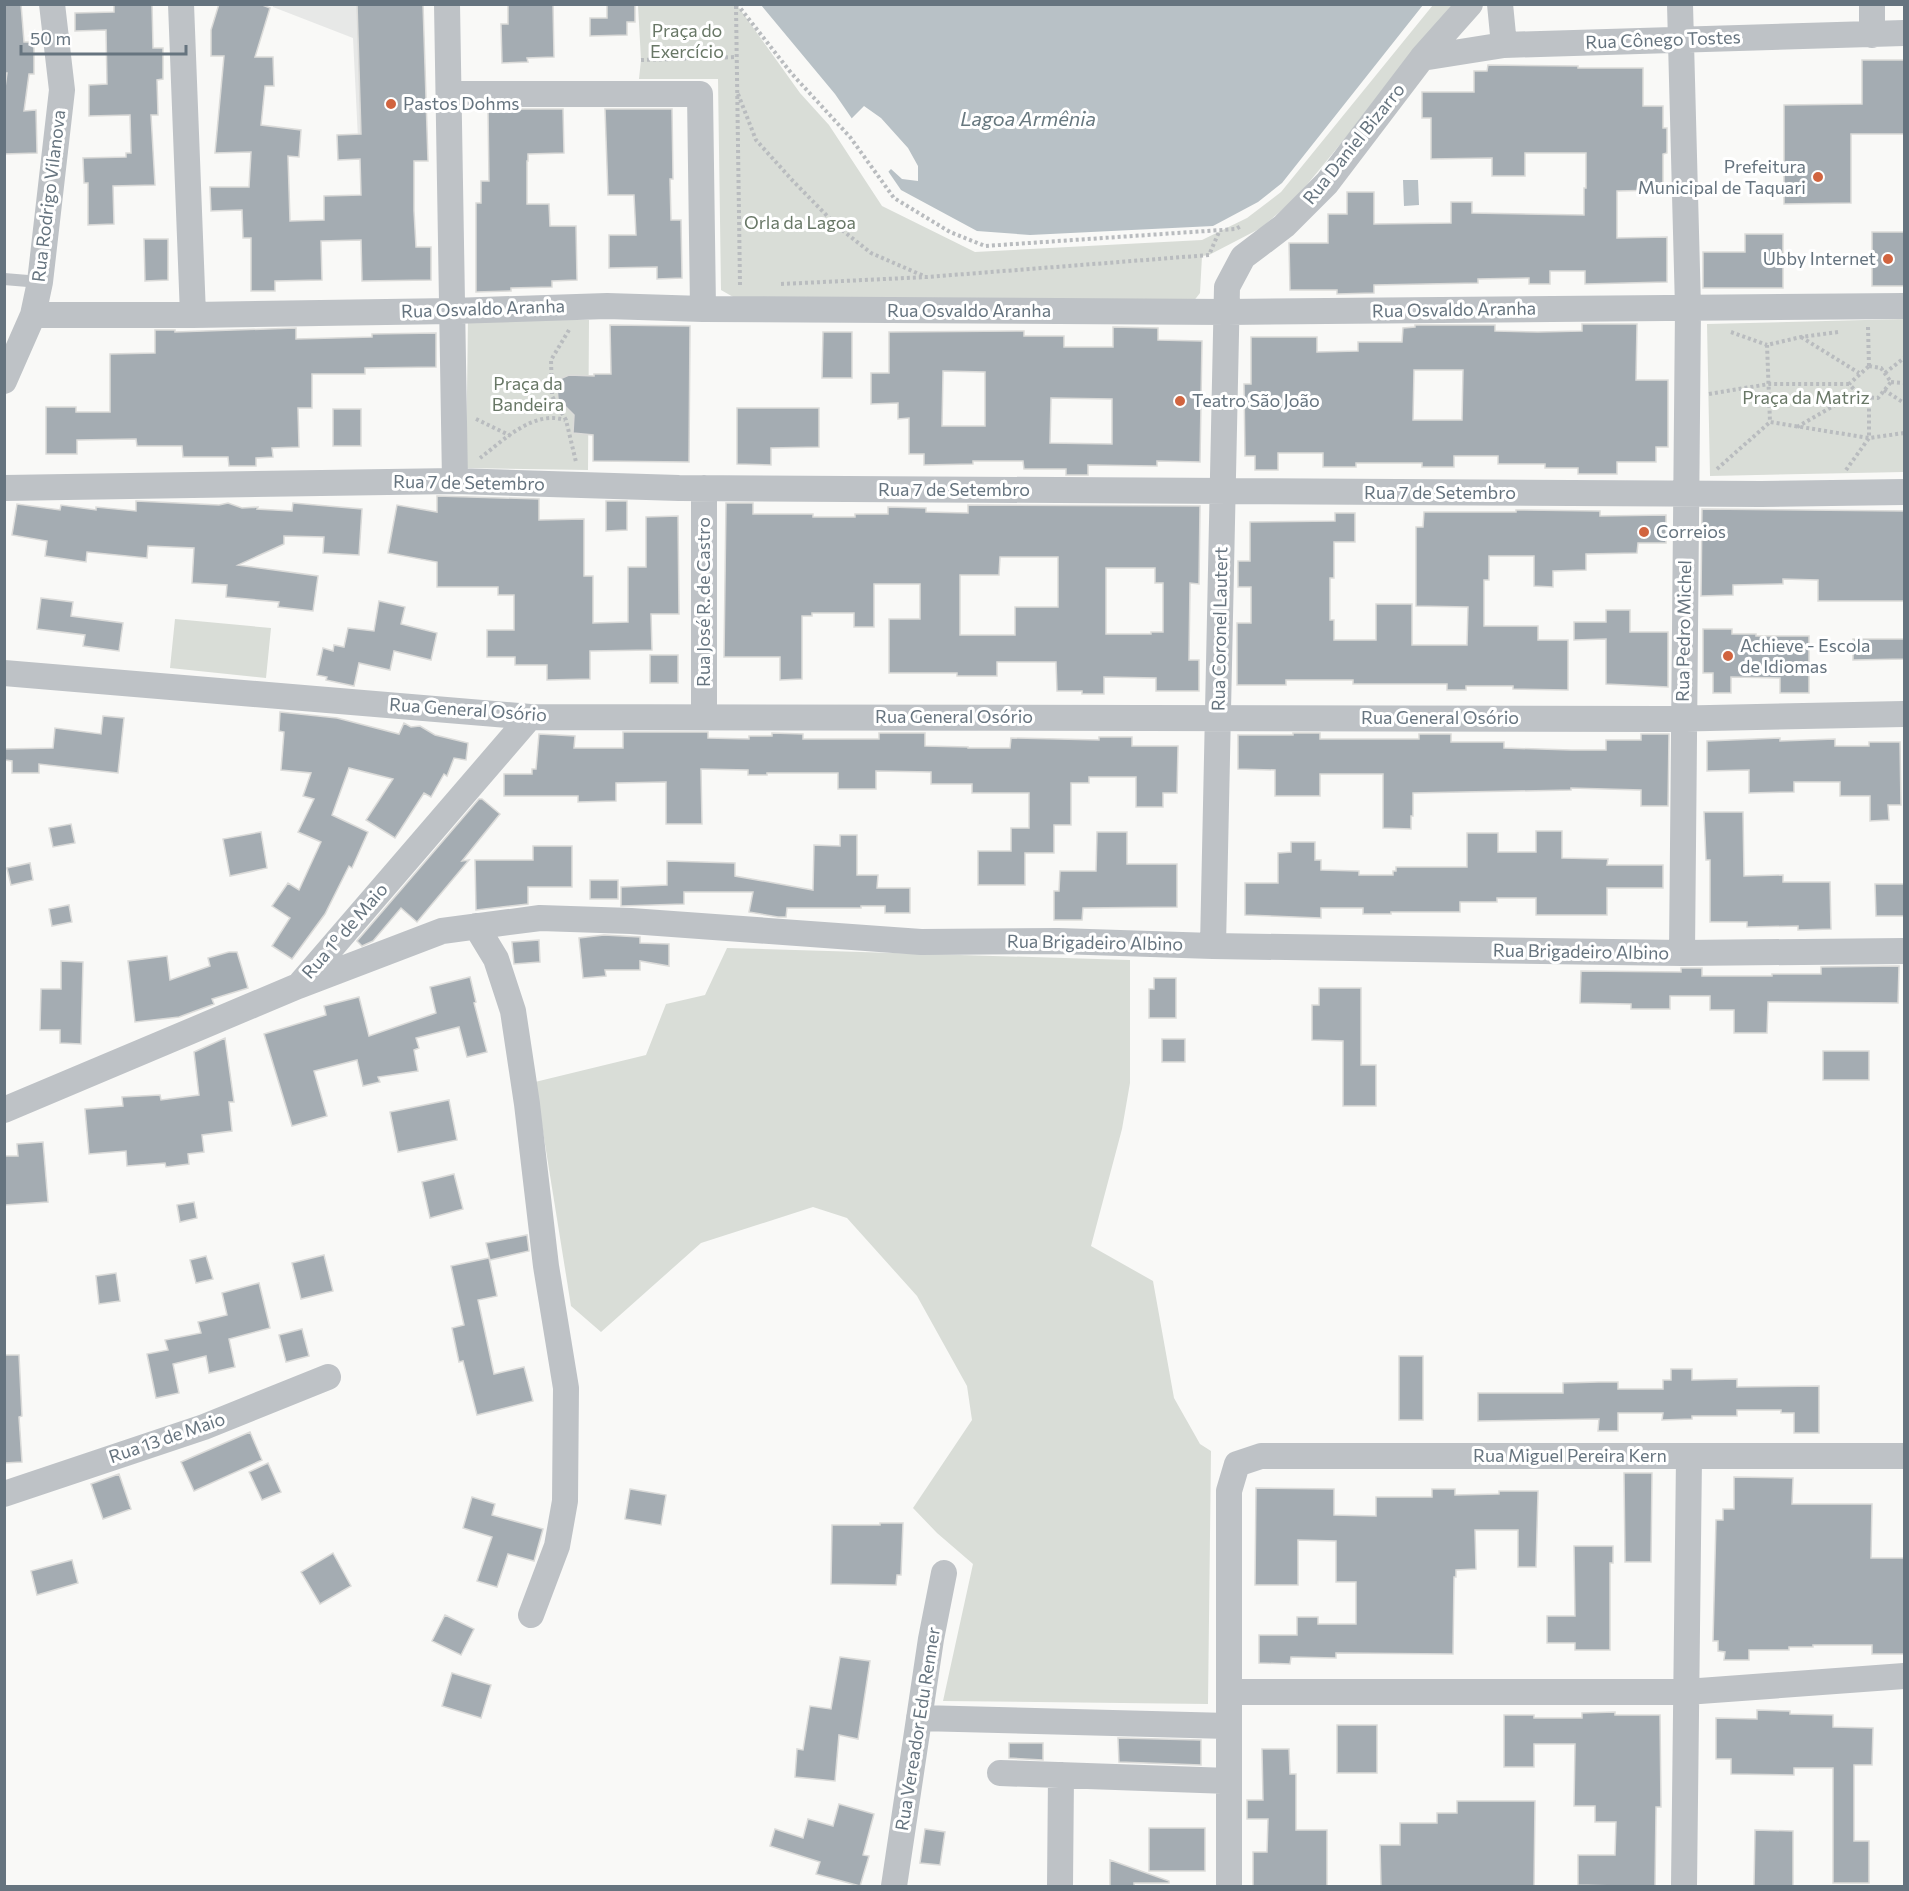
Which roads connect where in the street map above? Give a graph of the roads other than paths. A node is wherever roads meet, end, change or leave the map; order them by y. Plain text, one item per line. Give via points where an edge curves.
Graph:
1 (52, 4) edge
2 (182, 4) edge
3 (447, 4) edge
4 (1470, 4) edge
5 (1500, 4) edge
6 (1680, 4) edge
7 (1872, 4) edge
8 (1905, 33) edge
9 (1872, 35) junction
10 (1681, 39) junction
11 (1504, 45) junction
12 (1422, 58) junction
13 (449, 94) junction
14 (4, 279) edge
15 (40, 282) junction
16 (1905, 306) edge
17 (1688, 308) junction
18 (704, 309) junction
19 (452, 311) junction
20 (1227, 312) junction
21 (33, 315) junction
22 (193, 315) junction
23 (4, 381) edge
24 (455, 481) junction
25 (4, 488) edge
26 (704, 489) junction
27 (1223, 492) junction
28 (1905, 492) edge
29 (1686, 493) junction
30 (4, 673) edge
31 (1905, 714) edge
32 (704, 716) junction
33 (530, 717) junction
34 (1218, 718) junction
35 (1683, 719) junction
36 (476, 926) junction
37 (1213, 946) junction
38 (1905, 951) edge
39 (1682, 953) junction
40 (298, 986) junction
41 (4, 1110) edge
42 (328, 1377) dead end
43 (1905, 1456) edge
44 (1689, 1457) junction
45 (4, 1494) edge
46 (945, 1573) dead end
47 (531, 1615) dead end
48 (1905, 1676) edge
49 (1229, 1692) junction
50 (1686, 1692) junction
51 (920, 1718) junction
52 (1229, 1726) junction
53 (1000, 1773) dead end
54 (1061, 1775) junction
55 (1229, 1781) junction
56 (894, 1887) edge
57 (1060, 1887) edge
58 (1229, 1887) edge
59 (1684, 1887) edge

1 - 15 street, Rua Rodrigo Vilanova via 62,90
2 - 22 street
3 - 13 street
4 - 12 street, Rua Daniel Bizarro
5 - 11 street
6 - 10 street, Rua Pedro Michel
7 - 9 street
8 - 9 street, Rua Cônego Tostes
9 - 10 street, Rua Cônego Tostes
10 - 11 street, Rua Cônego Tostes
10 - 17 street, Rua Pedro Michel
11 - 12 street, Rua Cônego Tostes
12 - 20 street, Rua Daniel Bizarro via 1327,183 1284,226 1243,257 1227,287
13 - 18 street via 700,94
13 - 19 street
14 - 15 lane
15 - 21 street, Rua Rodrigo Vilanova
16 - 17 street, Rua Osvaldo Aranha
17 - 20 street, Rua Osvaldo Aranha
17 - 29 street, Rua Pedro Michel
18 - 19 street, Rua Osvaldo Aranha via 607,306
18 - 20 street, Rua Osvaldo Aranha
19 - 22 street, Rua Osvaldo Aranha
19 - 24 street
20 - 27 street, Rua Coronel Lautert
21 - 22 street, Rua Osvaldo Aranha
21 - 23 street, Rua Rodrigo Vilanova
24 - 25 street, Rua 7 de Setembro
24 - 26 street, Rua 7 de Setembro
26 - 27 street, Rua 7 de Setembro
26 - 32 street, Rua José R. de Castro
27 - 29 street, Rua 7 de Setembro
27 - 34 street, Rua Coronel Lautert
28 - 29 street, Rua 7 de Setembro
29 - 35 street, Rua Pedro Michel
30 - 33 street, Rua General Osório
31 - 35 street, Rua General Osório
32 - 33 street, Rua General Osório
32 - 34 street, Rua General Osório
33 - 40 street, Rua 1º de Maio
34 - 35 street, Rua General Osório
34 - 37 street, Rua Coronel Lautert
35 - 39 street, Rua Pedro Michel
36 - 37 street, Rua Brigadeiro Albino via 540,918 921,942
36 - 40 street, Rua Brigadeiro Albino via 442,931
36 - 47 street via 496,959 513,1011 566,1388 565,1501 557,1546
37 - 39 street, Rua Brigadeiro Albino
38 - 39 street, Rua Brigadeiro Albino
40 - 41 street, Rua 1º de Maio
42 - 45 street, Rua 13 de Maio via 204,1427
43 - 44 street, Rua Miguel Pereira Kern
44 - 49 street, Rua Miguel Pereira Kern via 1261,1456 1237,1464 1229,1491
44 - 50 street
46 - 51 street, Rua Vereador Edu Renner
48 - 50 street
49 - 50 street
49 - 52 street
50 - 59 street
51 - 52 street
51 - 56 street, Rua Vereador Edu Renner
52 - 55 street
53 - 54 street
54 - 55 street
54 - 57 street
55 - 58 street

